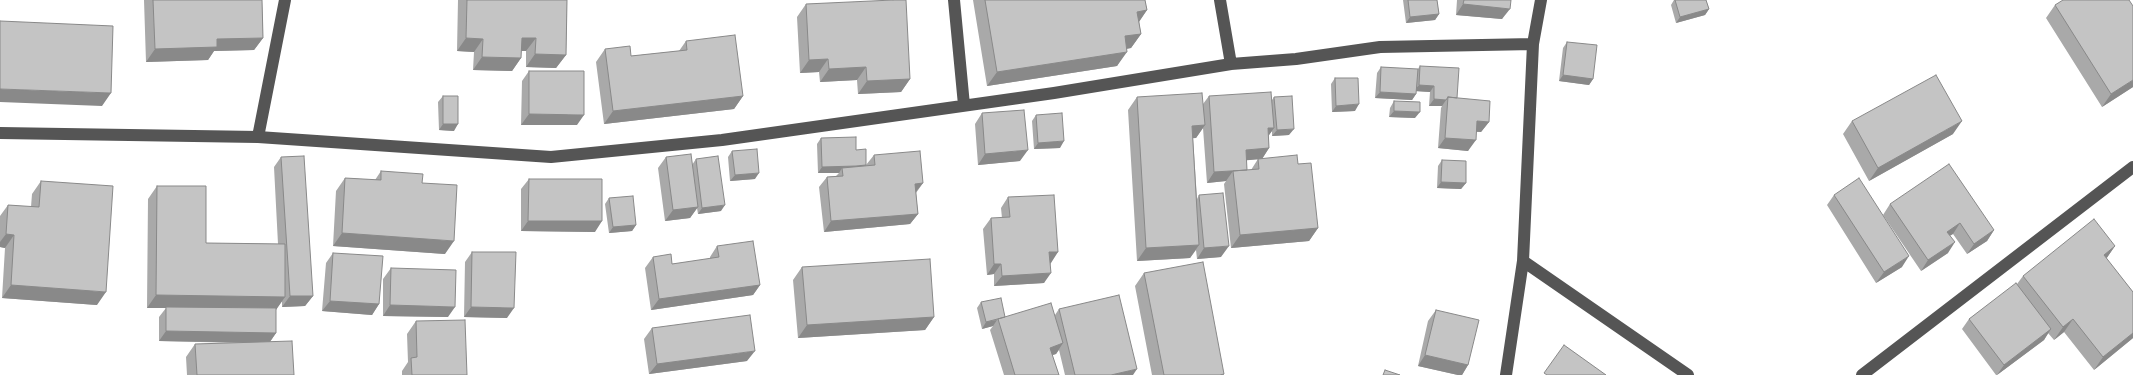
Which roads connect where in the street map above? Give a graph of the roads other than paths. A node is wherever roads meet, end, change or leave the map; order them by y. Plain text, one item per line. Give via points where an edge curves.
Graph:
1 (285, 0) edge
2 (954, 0) edge
3 (1220, 0) edge
4 (1541, 0) edge
5 (1533, 44) junction
6 (1231, 64) junction
7 (964, 105) junction
8 (0, 133) edge
9 (258, 137) junction
10 (2133, 167) edge
11 (1523, 261) junction
12 (1506, 375) edge
13 (1688, 375) edge
14 (1862, 375) edge

1 - 9 street
2 - 7 street
3 - 6 street
4 - 5 street
5 - 6 street via 1380,47
5 - 11 street
6 - 7 street
7 - 9 street via 722,140 552,157
8 - 9 street
10 - 14 street
11 - 12 street
11 - 13 street

